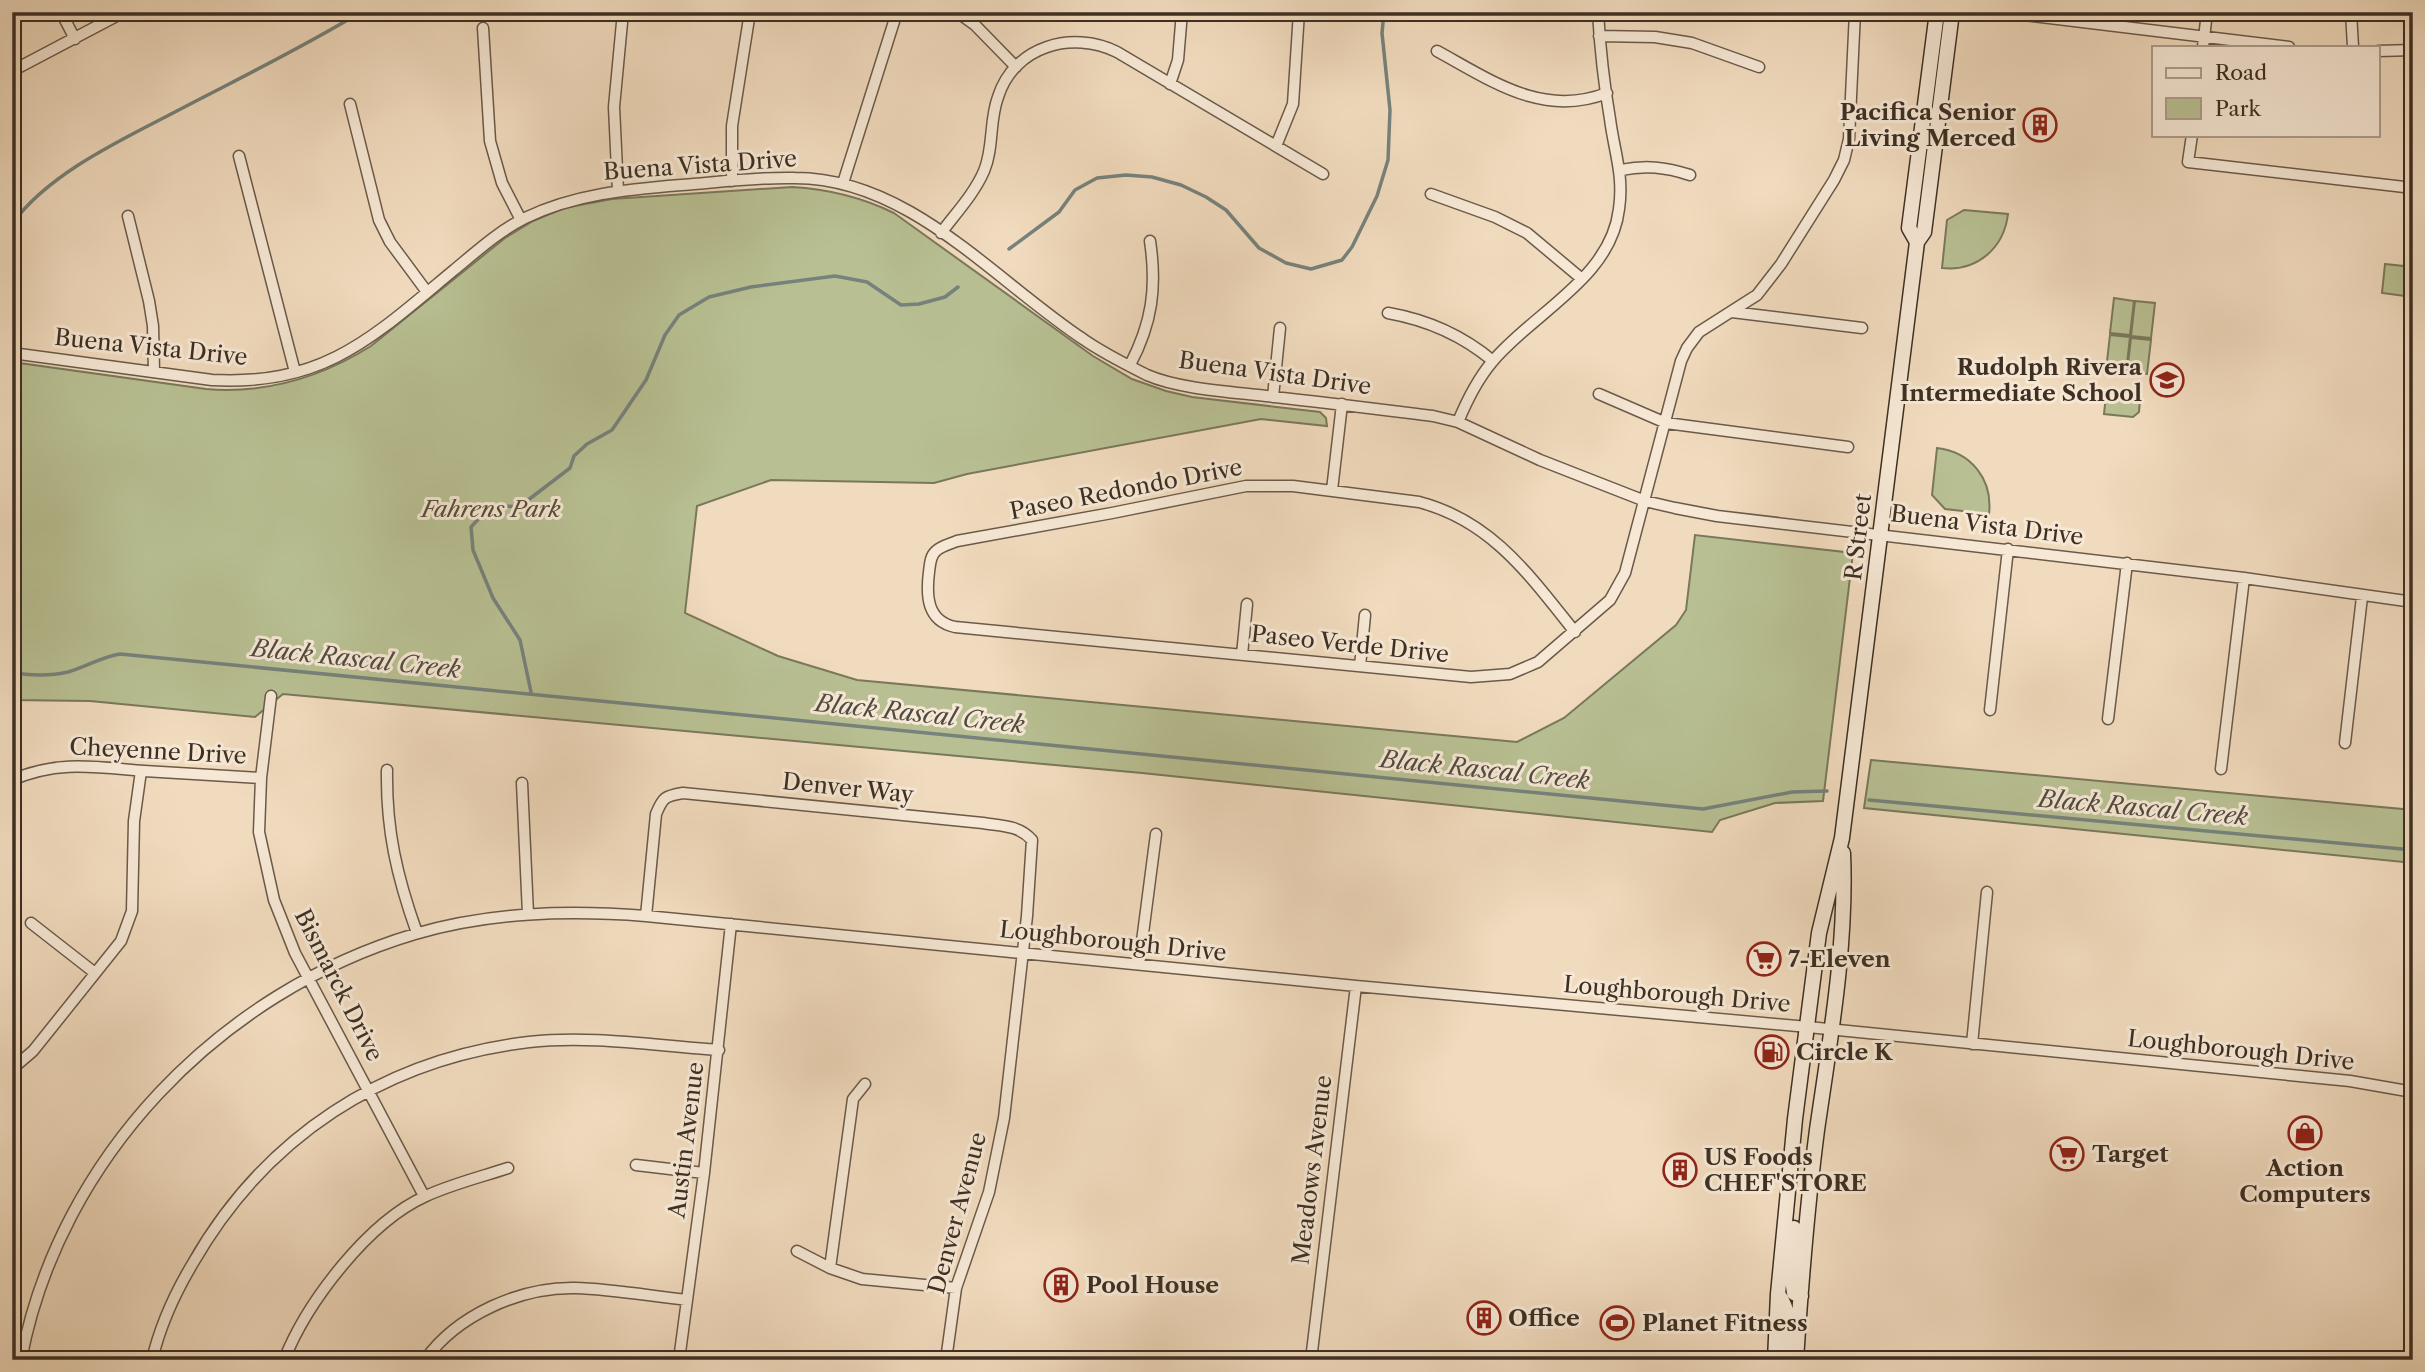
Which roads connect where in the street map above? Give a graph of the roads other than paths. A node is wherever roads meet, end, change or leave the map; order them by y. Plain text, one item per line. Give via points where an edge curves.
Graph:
1 (61, 12) edge
2 (124, 12) edge
3 (623, 12) edge
4 (750, 12) edge
5 (897, 12) edge
6 (957, 12) edge
7 (1182, 12) edge
8 (1299, 12) edge
9 (1598, 12) edge
10 (1854, 12) edge
11 (1937, 12) edge
12 (1952, 12) edge
13 (2000, 12) edge
14 (2207, 12) edge
15 (2351, 12) edge
16 (483, 28) dead end
17 (1600, 36) junction
18 (75, 39) junction
19 (2203, 42) edge
20 (2272, 46) edge
21 (2353, 46) edge
22 (2413, 50) edge
23 (1437, 51) dead end
24 (2380, 51) edge
25 (1016, 67) junction
26 (1759, 67) dead end
27 (12, 71) edge
28 (1170, 84) junction
29 (1607, 93) junction
30 (350, 104) dead end
31 (2192, 136) edge
32 (1276, 146) junction
33 (239, 156) dead end
34 (1621, 170) junction
35 (1323, 174) dead end
36 (1690, 175) dead end
37 (732, 181) junction
38 (843, 183) junction
39 (2413, 188) edge
40 (618, 191) junction
41 (1431, 194) dead end
42 (128, 216) dead end
43 (521, 220) junction
44 (941, 233) junction
45 (1150, 241) dead end
46 (1917, 242) junction
47 (1582, 279) junction
48 (427, 292) junction
49 (1732, 312) junction
50 (1388, 313) dead end
51 (1280, 328) dead end
52 (1862, 328) dead end
53 (12, 353) edge
54 (1493, 361) junction
55 (1130, 365) junction
56 (154, 372) junction
57 (295, 372) junction
58 (1599, 394) dead end
59 (1273, 397) junction
60 (1342, 404) junction
61 (1458, 422) junction
62 (1666, 423) junction
63 (1848, 447) dead end
64 (1332, 491) junction
65 (1645, 501) junction
66 (1881, 534) junction
67 (2008, 548) junction
68 (2127, 563) junction
69 (2244, 578) junction
70 (2362, 597) junction
71 (2413, 602) edge
72 (1247, 604) dead end
73 (1365, 615) dead end
74 (955, 627) joint
75 (1575, 632) junction
76 (1242, 655) junction
77 (1360, 666) junction
78 (271, 696) dead end
79 (1990, 710) dead end
80 (2108, 719) dead end
81 (2345, 743) dead end
82 (2221, 769) dead end
83 (387, 770) dead end
84 (141, 771) junction
85 (261, 778) junction
86 (12, 780) edge
87 (522, 783) dead end
88 (1156, 834) dead end
89 (1843, 838) junction
90 (1987, 892) dead end
91 (528, 914) junction
92 (646, 916) junction
93 (31, 923) dead end
94 (732, 924) junction
95 (417, 933) junction
96 (1022, 953) junction
97 (1139, 964) junction
98 (95, 973) junction
99 (307, 978) junction
100 (1356, 986) junction
101 (1808, 1027) junction
102 (1831, 1029) junction
103 (1972, 1044) junction
104 (719, 1050) junction
105 (12, 1069) edge
106 (865, 1084) dead end
107 (369, 1090) junction
108 (2413, 1092) edge
109 (636, 1165) dead end
110 (508, 1168) dead end
111 (704, 1173) junction
112 (424, 1196) junction
113 (1787, 1200) junction
114 (797, 1251) dead end
115 (830, 1268) junction
116 (956, 1287) junction
117 (1778, 1294) junction
118 (1801, 1296) junction
119 (687, 1300) junction
120 (12, 1339) edge
121 (25, 1340) junction
122 (21, 1360) edge
123 (152, 1360) edge
124 (284, 1360) edge
125 (425, 1360) edge
126 (679, 1360) edge
127 (947, 1360) edge
128 (1311, 1360) edge
129 (1774, 1360) edge
130 (1786, 1360) edge
131 (1796, 1360) edge

1 - 18 street
2 - 18 street
3 - 40 street via 614,107
4 - 37 street via 732,126
5 - 38 street
6 - 25 street
7 - 28 street via 1178,60
8 - 32 street via 1293,104
9 - 17 street
10 - 49 street, Paseo Verde Drive via 1849,139 1844,160 1782,264 1757,295
11 - 46 street, R Street via 1909,228
12 - 46 street, R Street via 1924,232
13 - 19 street
14 - 19 street
15 - 21 street
16 - 43 street via 490,141 502,183
17 - 26 street via 1692,43
17 - 29 street
18 - 27 street
19 - 20 street
22 - 24 street
23 - 29 street via 1503,87 1536,99 1588,100
25 - 28 street via 1038,50 1079,41 1107,48
25 - 44 street via 998,95 983,172
28 - 32 street
29 - 34 street
30 - 48 street via 379,220
31 - 39 street via 2189,162
32 - 35 street
33 - 57 street
34 - 36 street via 1660,166
34 - 47 street via 1616,226 1602,258
37 - 38 street, Buena Vista Drive via 805,178
37 - 40 street, Buena Vista Drive
38 - 44 street, Buena Vista Drive via 888,200
40 - 43 street, Buena Vista Drive via 570,199
41 - 47 street via 1527,233
42 - 56 street via 149,301
43 - 48 street, Buena Vista Drive
44 - 55 street, Buena Vista Drive via 1080,338
45 - 55 street via 1154,292 1144,337
46 - 66 street, R Street
47 - 54 street
48 - 57 street, Buena Vista Drive via 352,350
49 - 52 street
49 - 62 street, Paseo Verde Drive via 1707,325 1687,348
50 - 54 street via 1444,329
51 - 59 street
53 - 56 street, Buena Vista Drive
54 - 61 street via 1476,383
55 - 59 street, Buena Vista Drive via 1175,382
56 - 57 street, Buena Vista Drive via 237,381
58 - 62 street
59 - 60 street, Buena Vista Drive
60 - 61 street, Buena Vista Drive
60 - 64 street
61 - 65 street, Buena Vista Drive
62 - 63 street
62 - 65 street, Paseo Verde Drive
64 - 74 street, Paseo Redondo Drive via 1241,487 957,541 933,556 927,595 937,618
64 - 75 street, Paseo Redondo Drive via 1419,502 1471,522 1530,574
65 - 66 street, Buena Vista Drive via 1717,516
65 - 75 street, Paseo Verde Drive via 1625,573 1610,600
66 - 67 street, Buena Vista Drive
66 - 89 street, R Street
67 - 68 street, Buena Vista Drive
67 - 79 street
68 - 69 street, Buena Vista Drive
68 - 80 street
69 - 70 street, Buena Vista Drive
69 - 82 street
70 - 71 street, Buena Vista Drive
70 - 81 street
72 - 76 street
73 - 77 street
74 - 76 street, Paseo Verde Drive
75 - 77 street, Paseo Verde Drive via 1538,662 1510,674 1471,677
76 - 77 street, Paseo Verde Drive
78 - 85 street, Bismarck Drive
83 - 95 street via 388,829
84 - 85 street, Cheyenne Drive
84 - 86 street, Cheyenne Drive via 66,766
84 - 98 street via 134,821 132,911 121,941
85 - 99 street, Bismarck Drive via 259,832 267,875
87 - 91 street
88 - 97 street
89 - 101 street, R Street via 1818,933
89 - 102 street, R Street via 1845,886
90 - 103 street
91 - 92 street, Loughborough Drive
91 - 95 street, Loughborough Drive
92 - 94 street, Loughborough Drive
92 - 96 street, Denver Way via 656,814 667,796 683,793 983,823 1025,832 1032,840 1032,858
93 - 98 street
94 - 96 street, Loughborough Drive
94 - 104 street, Austin Avenue
95 - 99 street, Loughborough Drive via 358,953
96 - 97 street, Loughborough Drive
96 - 116 street, Denver Avenue via 1001,1135 989,1192
97 - 100 street, Loughborough Drive
98 - 105 street via 33,1051
99 - 107 street, Bismarck Drive
99 - 121 street, Loughborough Drive via 196,1055 124,1135 65,1231
100 - 101 street, Loughborough Drive
100 - 128 street, Meadows Avenue
101 - 102 street, Loughborough Drive
101 - 113 street, R Street
102 - 103 street, Loughborough Drive
102 - 118 street, R Street
103 - 108 street, Loughborough Drive via 2350,1081
104 - 107 street via 572,1039 529,1042 446,1058
104 - 111 street, Austin Avenue
106 - 115 street via 853,1099
107 - 112 street, Bismarck Drive
107 - 123 street via 302,1134 239,1194 186,1274
109 - 111 street
110 - 112 street
111 - 119 street, Austin Avenue
112 - 124 street via 355,1251 307,1313
113 - 117 street, R Street
113 - 118 street via 1795,1217 1791,1282 1794,1293
114 - 115 street
115 - 116 street via 863,1279
116 - 127 street, Denver Avenue
117 - 129 street, R Street
117 - 130 street via 1788,1317
118 - 131 street, R Street
119 - 125 street via 574,1288 530,1293 491,1307 457,1328
119 - 126 street, Austin Avenue
120 - 121 street
121 - 122 street, Loughborough Drive

